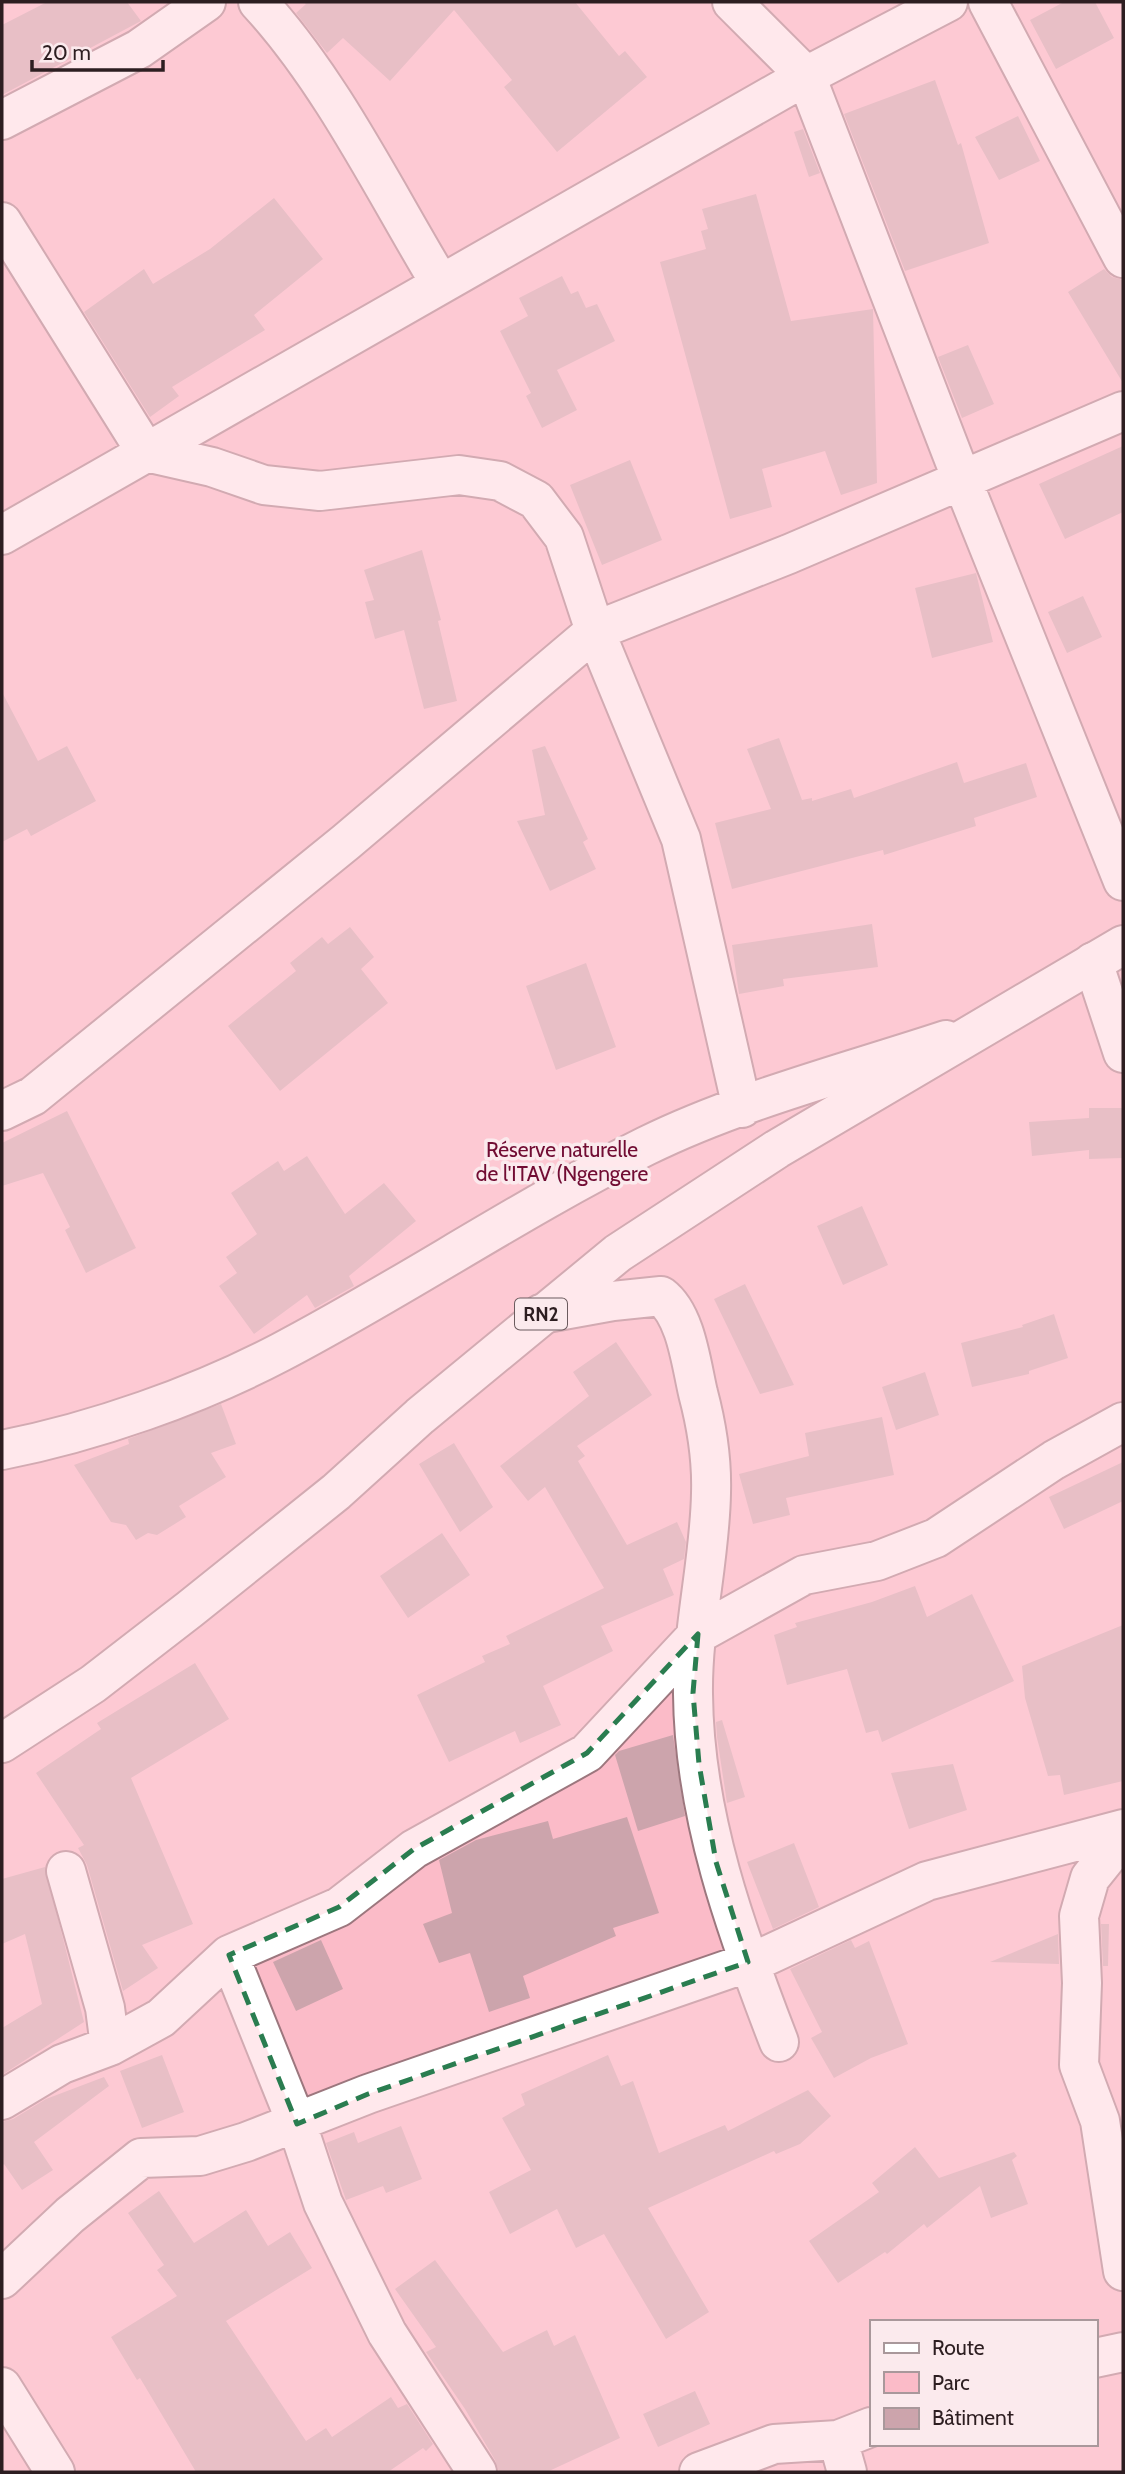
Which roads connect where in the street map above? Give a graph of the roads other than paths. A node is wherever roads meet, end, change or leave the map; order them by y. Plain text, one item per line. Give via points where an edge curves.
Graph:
1 (203, 2) edge
2 (258, 2) edge
3 (732, 2) edge
4 (948, 2) edge
5 (988, 2) edge
6 (806, 76) junction
7 (2, 120) edge
8 (2, 222) edge
9 (1123, 258) edge
10 (440, 283) junction
11 (1123, 411) edge
12 (146, 452) junction
13 (962, 480) junction
14 (2, 535) edge
15 (595, 631) junction
16 (1123, 881) edge
17 (1108, 954) edge
18 (990, 1025) junction
19 (1123, 1054) edge
20 (742, 1108) junction
21 (2, 1111) edge
22 (541, 1314) junction
23 (1123, 1422) edge
24 (2, 1450) edge
25 (698, 1634) junction
26 (2, 1743) edge
27 (1123, 1829) edge
28 (1123, 1837) edge
29 (66, 1871) dead end
30 (229, 1955) junction
31 (748, 1962) junction
32 (779, 2042) dead end
33 (110, 2046) junction
34 (2, 2100) edge
35 (297, 2124) junction
36 (1123, 2271) edge
37 (2, 2279) edge
38 (1123, 2352) edge
39 (1097, 2358) edge
40 (2, 2387) edge
41 (852, 2447) edge
42 (55, 2472) edge
43 (477, 2472) edge
44 (699, 2472) edge

1 - 7 main road via 139,49
2 - 10 main road via 281,26 338,113
3 - 6 main road
4 - 6 main road
5 - 9 main road
6 - 10 main road
6 - 13 main road
8 - 12 main road
10 - 12 main road
11 - 13 main road
12 - 14 main road
12 - 15 main road via 264,485 320,491 459,475 500,481 536,500 564,537
13 - 15 main road
13 - 16 main road
15 - 20 main road via 681,839
15 - 21 main road via 109,1035 33,1096
17 - 18 main road, RN2
17 - 19 main road
18 - 20 main road
18 - 22 main road, RN2 via 777,1149 618,1253
20 - 24 main road via 647,1145 280,1353 160,1405 57,1439
22 - 25 main road via 660,1296 671,1304 687,1345 702,1407 711,1490
22 - 26 main road, RN2 via 336,1492 190,1609 93,1684
23 - 25 main road via 1054,1460 936,1538 877,1561 804,1575
25 - 30 main road via 587,1753 415,1849 339,1907
25 - 31 main road via 693,1693 699,1763 716,1862
27 - 31 main road via 927,1881
28 - 36 main road via 1090,1878 1079,1916 1079,2064 1100,2121
29 - 33 main road via 105,2008
30 - 33 main road via 161,2018
30 - 35 main road
31 - 32 main road
31 - 35 main road via 368,2094
33 - 34 main road via 62,2064
35 - 37 main road via 200,2156 141,2158 70,2215
35 - 43 main road via 323,2203 387,2333
38 - 39 main road
40 - 42 main road
41 - 44 main road via 774,2444

